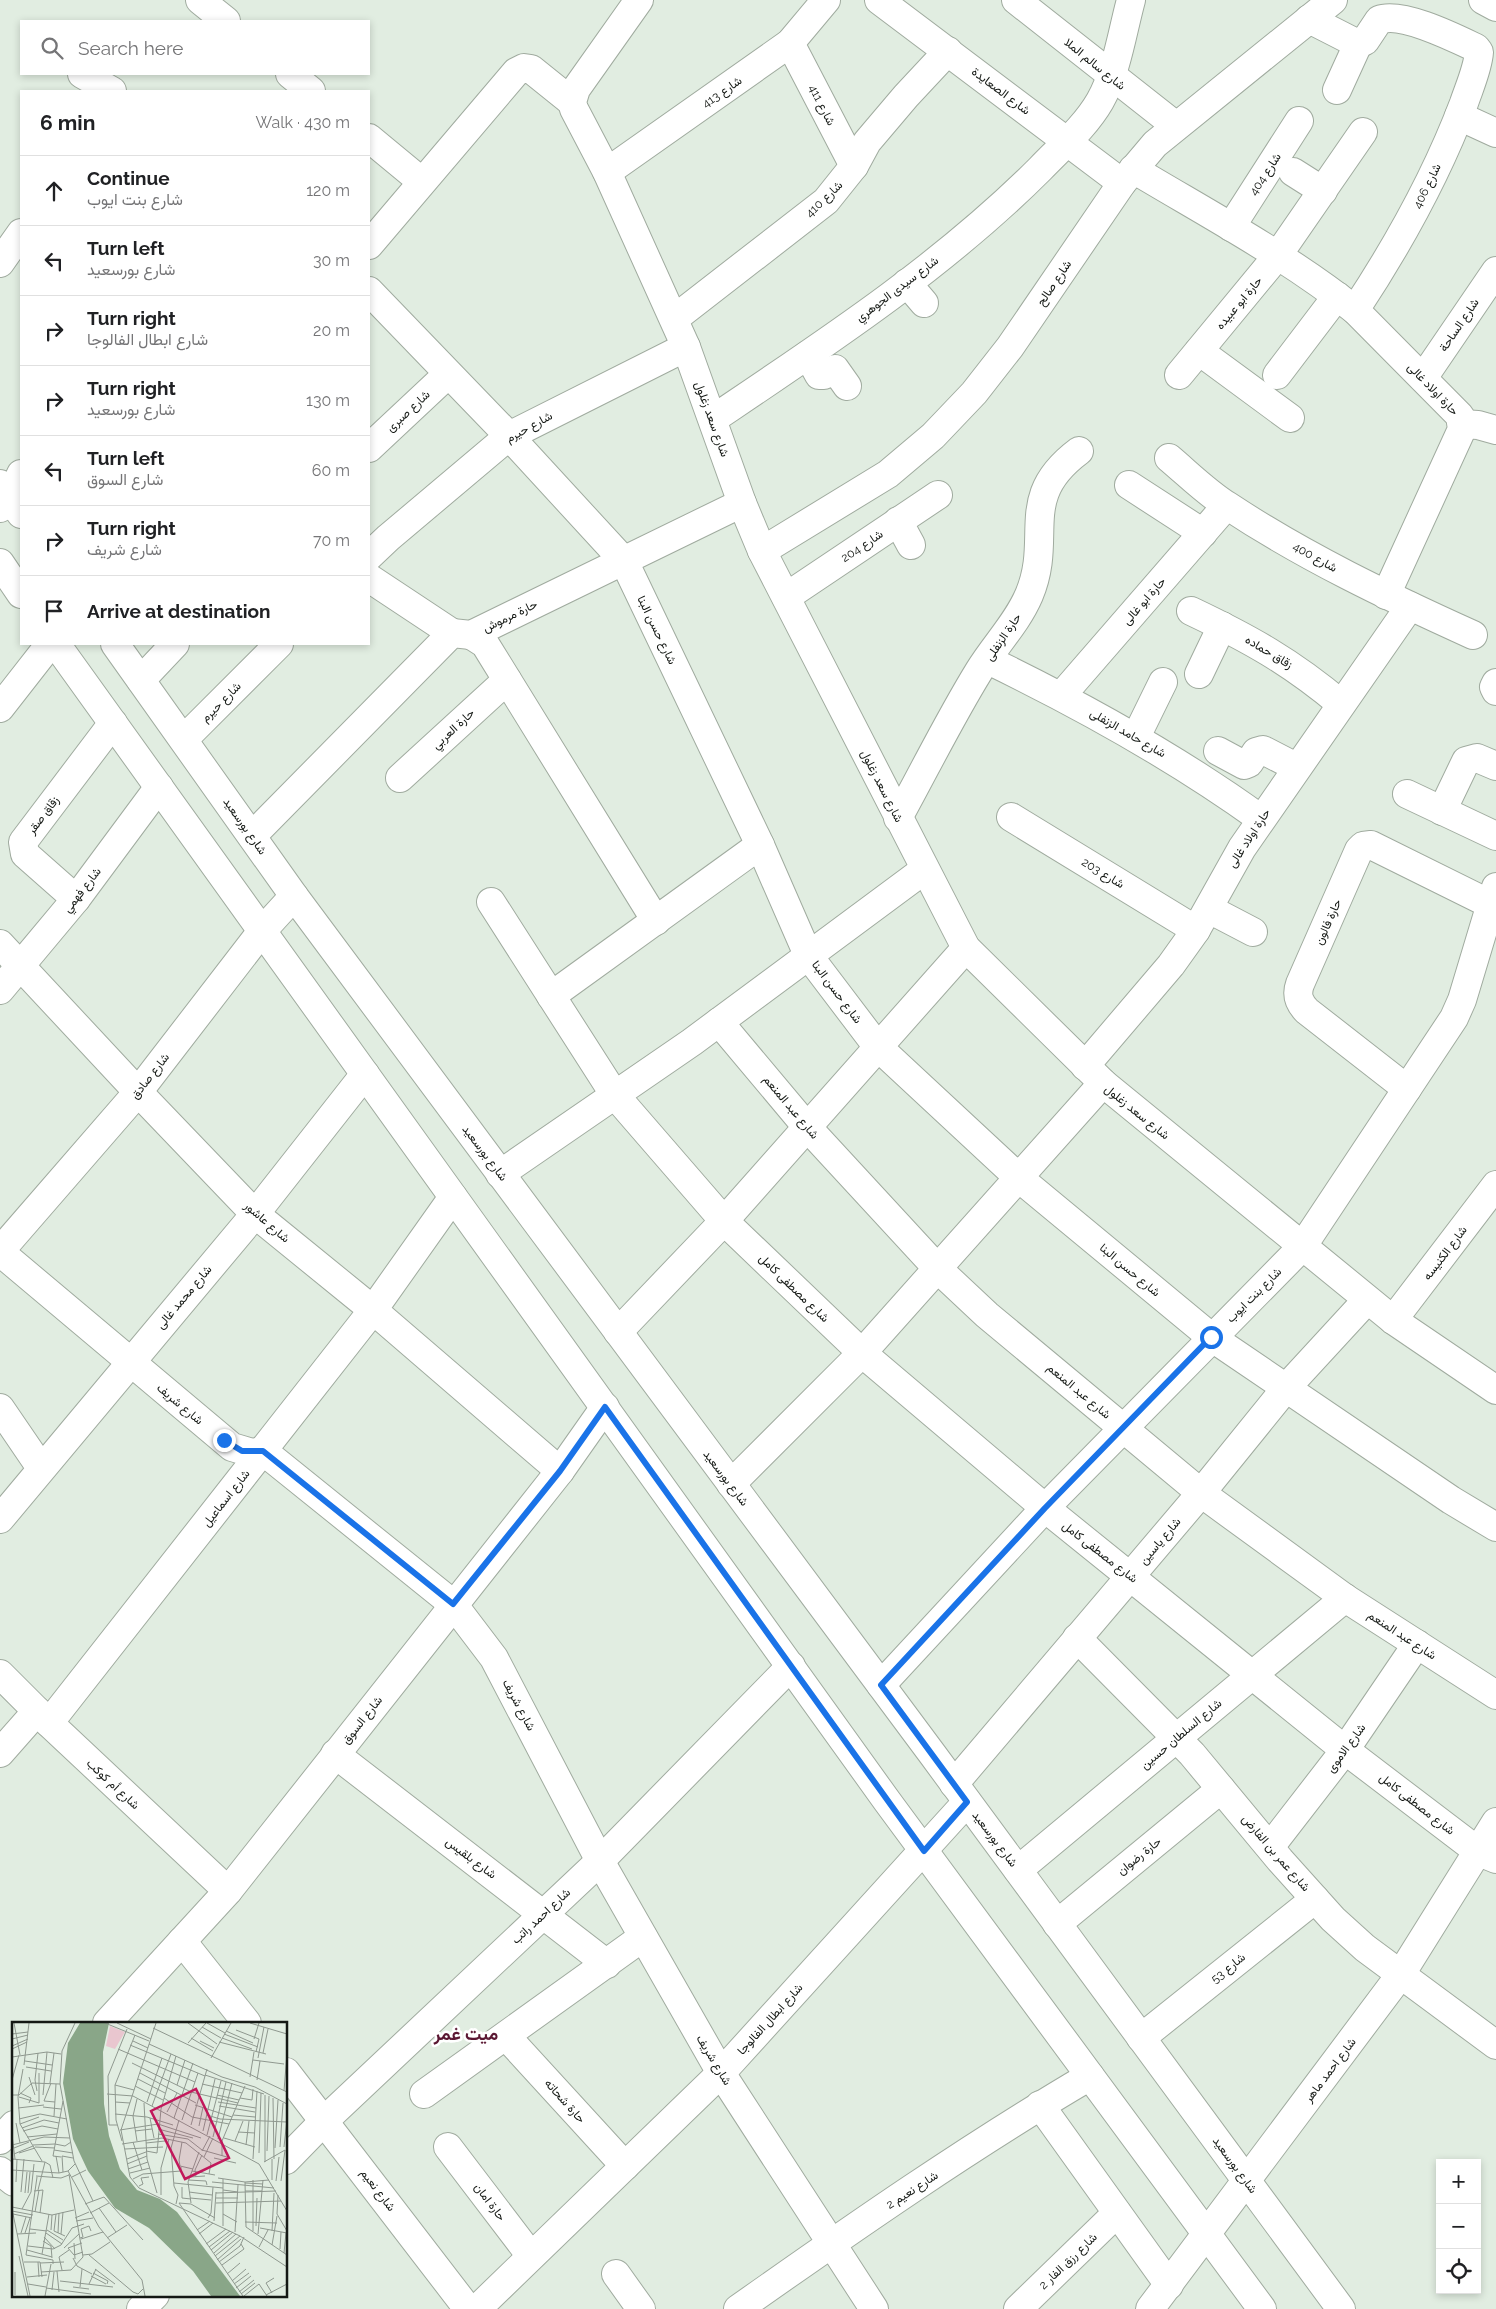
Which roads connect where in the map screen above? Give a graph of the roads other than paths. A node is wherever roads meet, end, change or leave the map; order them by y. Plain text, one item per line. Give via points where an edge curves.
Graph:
1 (200, 0) edge
2 (639, 0) edge
3 (826, 0) edge
4 (880, 0) edge
5 (1131, 0) edge
6 (1483, 0) edge
7 (1025, 4) edge
8 (1324, 6) edge
9 (1496, 7) edge
10 (225, 20) edge
11 (790, 43) junction
12 (1358, 44) junction
13 (948, 52) junction
14 (84, 75) edge
15 (291, 75) edge
16 (1111, 77) junction
17 (108, 90) edge
18 (310, 90) edge
19 (1337, 90) dead end
20 (572, 102) junction
21 (1459, 116) junction
22 (1299, 121) dead end
23 (1176, 126) junction
24 (1363, 132) dead end
25 (1496, 134) edge
26 (370, 139) edge
27 (1067, 142) junction
28 (854, 166) junction
29 (607, 172) junction
30 (1293, 172) dead end
31 (1128, 176) junction
32 (421, 181) junction
33 (1323, 191) junction
34 (1231, 227) junction
35 (20, 234) edge
36 (370, 244) edge
37 (1278, 255) junction
38 (0, 263) edge
39 (1496, 271) edge
40 (907, 282) junction
41 (370, 296) edge
42 (924, 303) dead end
43 (1346, 303) junction
44 (674, 319) junction
45 (686, 346) junction
46 (1199, 351) junction
47 (808, 355) junction
48 (448, 374) junction
49 (1179, 375) dead end
50 (1277, 375) dead end
51 (1423, 378) junction
52 (847, 386) dead end
53 (1290, 418) dead end
54 (713, 419) junction
55 (1462, 424) junction
56 (1496, 430) edge
57 (509, 436) junction
58 (370, 447) edge
59 (1079, 451) dead end
60 (1169, 458) dead end
61 (1129, 485) dead end
62 (938, 495) dead end
63 (742, 503) junction
64 (1226, 506) junction
65 (898, 521) junction
66 (1203, 533) junction
67 (911, 545) dead end
68 (762, 551) junction
69 (370, 555) edge
70 (624, 561) junction
71 (0, 564) edge
72 (370, 579) edge
73 (20, 593) edge
74 (786, 597) junction
75 (1398, 601) junction
76 (1191, 611) dead end
77 (1222, 626) junction
78 (462, 634) junction
79 (1473, 635) dead end
80 (49, 645) edge
81 (57, 645) edge
82 (116, 645) edge
83 (173, 645) edge
84 (279, 645) edge
85 (988, 660) junction
86 (1199, 674) dead end
87 (141, 680) junction
88 (507, 680) junction
89 (1163, 682) dead end
90 (1496, 683) edge
91 (1496, 691) edge
92 (1062, 695) junction
93 (1341, 704) junction
94 (0, 708) edge
95 (113, 723) junction
96 (1136, 737) junction
97 (184, 739) junction
98 (1218, 750) dead end
99 (1496, 766) edge
100 (1296, 768) junction
101 (400, 778) dead end
102 (159, 787) junction
103 (1407, 794) dead end
104 (1442, 811) junction
105 (1011, 817) dead end
106 (898, 818) junction
107 (1261, 819) junction
108 (252, 836) junction
109 (1496, 836) edge
110 (760, 845) junction
111 (924, 870) junction
112 (1493, 895) edge
113 (294, 896) junction
114 (76, 899) junction
115 (491, 902) dead end
116 (1202, 919) junction
117 (656, 920) junction
118 (262, 931) junction
119 (1253, 932) dead end
120 (0, 944) edge
121 (966, 948) junction
122 (808, 955) junction
123 (20, 966) junction
124 (0, 990) edge
125 (551, 996) junction
126 (719, 1022) junction
127 (877, 1046) junction
128 (365, 1074) junction
129 (1094, 1075) junction
130 (1407, 1089) junction
131 (138, 1092) junction
132 (614, 1094) junction
133 (806, 1127) junction
134 (500, 1174) junction
135 (1019, 1178) junction
136 (1496, 1185) edge
137 (453, 1197) junction
138 (1488, 1211) edge
139 (255, 1214) junction
140 (724, 1221) junction
141 (1302, 1247) junction
142 (0, 1251) edge
143 (938, 1269) junction
144 (1367, 1300) junction
145 (373, 1310) junction
146 (1393, 1320) junction
147 (618, 1332) junction
148 (1211, 1337) junction
149 (862, 1352) junction
150 (130, 1361) junction
151 (1286, 1388) junction
152 (1496, 1390) edge
153 (605, 1407) junction
154 (0, 1408) edge
155 (1123, 1429) junction
156 (263, 1451) junction
157 (41, 1468) junction
158 (560, 1471) junction
159 (731, 1484) junction
160 (1201, 1493) junction
161 (1045, 1508) junction
162 (0, 1519) edge
163 (1496, 1527) edge
164 (1131, 1576) junction
165 (1344, 1598) junction
166 (453, 1604) junction
167 (1077, 1638) junction
168 (1417, 1644) junction
169 (791, 1666) junction
170 (0, 1674) edge
171 (1252, 1674) junction
172 (881, 1685) junction
173 (1496, 1695) edge
174 (43, 1717) junction
175 (1176, 1737) junction
176 (1345, 1750) junction
177 (0, 1753) edge
178 (336, 1754) junction
179 (1221, 1789) junction
180 (961, 1793) junction
181 (1496, 1822) edge
182 (1270, 1847) junction
183 (924, 1851) junction
184 (1487, 1856) edge
185 (600, 1860) junction
186 (1018, 1870) junction
187 (228, 1891) junction
188 (1315, 1899) junction
189 (544, 1914) junction
190 (1057, 1924) junction
191 (643, 1937) junction
192 (182, 1941) junction
193 (607, 1964) junction
194 (1401, 1974) junction
195 (108, 2022) edge
196 (246, 2022) edge
197 (506, 2036) junction
198 (1142, 2038) junction
199 (1496, 2046) edge
200 (721, 2073) junction
201 (288, 2074) edge
202 (1090, 2076) junction
203 (424, 2094) dead end
204 (1040, 2105) junction
205 (325, 2120) junction
206 (12, 2127) edge
207 (0, 2140) edge
208 (448, 2147) dead end
209 (288, 2158) edge
210 (625, 2166) junction
211 (0, 2171) edge
212 (12, 2180) edge
213 (1247, 2181) junction
214 (1117, 2213) junction
215 (1208, 2234) junction
216 (831, 2243) junction
217 (531, 2256) junction
218 (616, 2274) dead end
219 (1169, 2285) junction
220 (156, 2296) edge
221 (158, 2296) edge
222 (141, 2309) edge
223 (169, 2309) edge
224 (468, 2309) edge
225 (477, 2309) edge
226 (641, 2309) edge
227 (738, 2309) edge
228 (874, 2309) edge
229 (1018, 2309) edge
230 (1150, 2309) edge
231 (1262, 2309) edge
232 (1341, 2309) edge

1 - 10 street
2 - 20 street via 576,90
3 - 11 street, شارع 413
4 - 13 street, شارع الصعايدة
5 - 16 street, شارع سيدى الجوهري
6 - 9 street
7 - 16 street, شارع سالم الملا
8 - 12 street
8 - 23 street, شارع صالح
11 - 28 street, شارع 411
11 - 29 street, شارع 413
12 - 19 street
12 - 21 street, شارع 406 via 1363,43 1379,20 1391,18 1442,32 1476,48 1479,52
13 - 27 street, شارع الصعايدة
13 - 28 street, شارع 410 via 867,142
14 - 17 street
15 - 18 street
16 - 23 street, شارع سالم الملا
16 - 27 street, شارع سيدى الجوهري via 1086,122
20 - 29 street, شارع سعد زغلول
20 - 32 street via 531,69 516,72
21 - 25 street
21 - 43 street, شارع 406 via 1413,216
22 - 34 street, شارع 404
23 - 31 street, شارع صالح
24 - 33 street
26 - 32 street
27 - 31 street, شارع الصعايدة
27 - 40 street, شارع سيدى الجوهري via 990,216
28 - 44 street, شارع 410 via 826,201
29 - 44 street, شارع سعد زغلول
30 - 33 street
31 - 34 street, حارة اولاد غالى
31 - 68 street, شارع صالح via 1010,347 947,422 888,474
32 - 36 street
33 - 37 street
34 - 37 street, حارة اولاد غالى
35 - 38 street
37 - 43 street, حارة اولاد غالى
37 - 46 street, حارة ابو عبيده
39 - 51 street, شارع الساحة
40 - 42 street
40 - 47 street, شارع سيدى الجوهري
41 - 48 street, شارع حسن البنا
43 - 50 street, شارع 406
43 - 51 street, حارة اولاد غالى
44 - 45 street, شارع سعد زغلول
45 - 54 street, شارع سعد زغلول
45 - 57 street, شارع حيرم
46 - 49 street, حارة ابو عبيده
46 - 53 street
47 - 52 street via 819,375 824,376 835,369
47 - 54 street, شارع سيدى الجوهري
48 - 57 street, شارع حسن البنا
48 - 58 street, شارع صبرى
51 - 55 street, حارة اولاد غالى via 1460,416
54 - 63 street, شارع سعد زغلول
55 - 56 street
55 - 75 street, حارة اولاد غالى
57 - 69 street, شارع حيرم
57 - 70 street, شارع حسن البنا
59 - 85 street, حارة الزنفلى via 1064,462 1044,493 1038,528 1037,571 1029,595
60 - 64 street, شارع 400
61 - 66 street
62 - 65 street, شارع 204
63 - 68 street, شارع سعد زغلول
63 - 70 street, حارة مرموش
64 - 66 street, حارة ابو غالى
64 - 75 street, شارع 400 via 1312,557
65 - 67 street
65 - 74 street, شارع 204
66 - 92 street, حارة ابو غالى
68 - 74 street, شارع سعد زغلول
70 - 78 street, حارة مرموش
70 - 110 street, شارع حسن البنا
71 - 73 street
72 - 78 street
74 - 106 street, شارع سعد زغلول
75 - 79 street, شارع 400
75 - 93 street, حارة اولاد غالى
76 - 77 street, زقاق حماده
77 - 86 street
77 - 93 street, زقاق حماده via 1285,660
78 - 88 street via 485,644
78 - 108 street, حارة مرموش
80 - 94 street
81 - 95 street
82 - 87 street, شارع بورسعيد
83 - 87 street
84 - 97 street, شارع حيرم
85 - 92 street, شارع حامد الزنفلى
85 - 106 street, حارة الزنفلى
87 - 97 street, شارع بورسعيد
88 - 101 street, حارة العربي
88 - 117 street
89 - 96 street
90 - 91 street
92 - 96 street, شارع حامد الزنفلى
93 - 100 street, حارة اولاد غالى
95 - 102 street
95 - 114 street, زقاق صقر via 23,842 25,854
96 - 107 street, شارع حامد الزنفلى
97 - 108 street, شارع بورسعيد
98 - 100 street via 1244,764 1249,763 1256,752 1263,750
99 - 104 street via 1478,758 1466,761
100 - 107 street, حارة اولاد غالى
102 - 114 street, شارع فهمي
102 - 118 street
103 - 104 street
104 - 109 street
105 - 116 street, شارع 203
106 - 111 street, شارع سعد زغلول
107 - 116 street, حارة اولاد غالى via 1228,870
108 - 113 street, شارع بورسعيد
110 - 117 street
110 - 122 street, شارع حسن البنا
111 - 121 street, شارع سعد زغلول
111 - 122 street
112 - 130 street, شارع بنت ايوب via 1462,1000 1454,1018
112 - 130 street, حارة فالون via 1371,845 1359,850 1300,984 1299,1002
113 - 118 street, شارع صادق
113 - 134 street, شارع بورسعيد
114 - 123 street, شارع فهمي
115 - 125 street, شارع مصطفى كامل
116 - 119 street, شارع 203
116 - 129 street, حارة اولاد غالى
117 - 125 street
118 - 128 street
118 - 131 street, شارع صادق
120 - 123 street, شارع عاشور
121 - 127 street
121 - 129 street, شارع سعد زغلول
122 - 126 street
122 - 127 street, شارع حسن البنا
123 - 124 street, شارع فهمي
123 - 131 street, شارع عاشور
125 - 132 street, شارع مصطفى كامل
126 - 132 street
126 - 133 street, شارع عبد المنعم
127 - 133 street
127 - 135 street, شارع حسن البنا
128 - 137 street
128 - 139 street, شارع محمد غالى
129 - 135 street, حارة اولاد غالى
129 - 141 street, شارع سعد زغلول
130 - 141 street, شارع بنت ايوب
131 - 139 street, شارع عاشور
131 - 142 street, شارع صادق
132 - 134 street
132 - 140 street, شارع مصطفى كامل
133 - 140 street
133 - 143 street, شارع عبد المنعم
134 - 147 street, شارع بورسعيد
135 - 143 street, حارة اولاد غالى
135 - 148 street, شارع حسن البنا
136 - 138 street, شارع الكنيسه
137 - 145 street, شارع اسماعيل
137 - 153 street
138 - 146 street, شارع الكنيسه
139 - 145 street, شارع عاشور
139 - 150 street, شارع محمد غالى
140 - 147 street
140 - 149 street, شارع مصطفى كامل
141 - 144 street, شارع سعد زغلول
141 - 148 street, شارع بنت ايوب
142 - 150 street, شارع شريف
143 - 149 street, حارة اولاد غالى
143 - 155 street, شارع عبد المنعم
144 - 146 street, شارع سعد زغلول
144 - 151 street, شارع ياسين
145 - 156 street, شارع اسماعيل
145 - 158 street, شارع عاشور
146 - 152 street, شارع سعد زغلول
147 - 159 street, شارع بورسعيد
148 - 151 street, شارع حسن البنا
148 - 155 street, شارع بنت ايوب
149 - 159 street, حارة اولاد غالى
149 - 161 street, شارع مصطفى كامل
150 - 156 street, شارع شريف via 232,1447 252,1453
150 - 157 street, شارع محمد غالى
151 - 160 street, شارع ياسين
151 - 163 street, شارع حسن البنا
153 - 158 street, شارع السوق
153 - 169 street
154 - 157 street
155 - 160 street, شارع عبد المنعم
155 - 161 street, شارع بنت ايوب
156 - 166 street, شارع شريف
156 - 174 street, شارع اسماعيل
157 - 162 street, شارع محمد غالى
158 - 166 street, شارع السوق
159 - 172 street, شارع بورسعيد
160 - 164 street, شارع ياسين
160 - 165 street, شارع عبد المنعم
161 - 164 street, شارع مصطفى كامل
161 - 172 street, شارع بنت ايوب
164 - 167 street, شارع ياسين
164 - 171 street, شارع مصطفى كامل
165 - 168 street, شارع عبد المنعم
165 - 171 street, شارع السلطان حسين
166 - 178 street, شارع السوق
166 - 185 street, شارع شريف via 494,1658
167 - 175 street, شارع عمر بن الفارض
167 - 180 street, شارع ياسين
168 - 173 street, شارع عبد المنعم
168 - 176 street, شارع الاموى
169 - 183 street
169 - 185 street, شارع احمد راتب
170 - 174 street, شارع أم كوكب
171 - 175 street, شارع السلطان حسين
171 - 176 street, شارع مصطفى كامل
172 - 180 street, شارع بورسعيد
174 - 177 street, شارع اسماعيل
174 - 187 street, شارع أم كوكب
175 - 179 street, شارع عمر بن الفارض
175 - 186 street, شارع السلطان حسين
176 - 182 street, شارع الاموى
176 - 184 street, شارع مصطفى كامل
178 - 187 street, شارع السوق
178 - 189 street, شارع بلقيس
179 - 182 street, شارع عمر بن الفارض
179 - 190 street, حارة رضوان
180 - 183 street, شارع ابطال الفالوجا
180 - 186 street, شارع بورسعيد
181 - 184 street, شارع احمد ماهر
182 - 188 street, شارع عمر بن الفارض
183 - 200 street, شارع ابطال الفالوجا
183 - 202 street
184 - 194 street, شارع احمد ماهر
185 - 189 street, شارع احمد راتب
185 - 191 street, شارع شريف
186 - 190 street, شارع بورسعيد
187 - 192 street, شارع السوق
188 - 194 street, شارع عمر بن الفارض via 1365,1948
188 - 198 street, شارع 53
189 - 193 street, شارع بلقيس
189 - 205 street, شارع احمد راتب
190 - 198 street, شارع بورسعيد
191 - 193 street
191 - 200 street, شارع شريف
192 - 195 street, شارع السوق
192 - 196 street
193 - 197 street
194 - 199 street, شارع عمر بن الفارض
194 - 213 street, شارع احمد ماهر
197 - 203 street
197 - 210 street, حارة شحاته
198 - 213 street, شارع بورسعيد
200 - 210 street, شارع ابطال الفالوجا
200 - 216 street, شارع شريف
201 - 205 street, شارع نعيم
202 - 204 street, شارع نعيم 2
202 - 215 street
204 - 214 street
204 - 216 street, شارع نعيم 2
205 - 209 street, شارع احمد راتب
205 - 224 street, شارع نعيم
206 - 207 street
208 - 217 street, حارة امان
210 - 217 street, شارع ابطال الفالوجا
211 - 212 street
213 - 215 street, شارع احمد ماهر
213 - 232 street, شارع بورسعيد
214 - 219 street
214 - 229 street, شارع رزق الفار 2
215 - 219 street, شارع احمد ماهر
215 - 231 street
216 - 227 street, شارع نعيم 2
216 - 228 street, شارع شريف
217 - 225 street, شارع ابطال الفالوجا
218 - 226 street
219 - 230 street, شارع احمد ماهر
220 - 222 street
221 - 223 street

